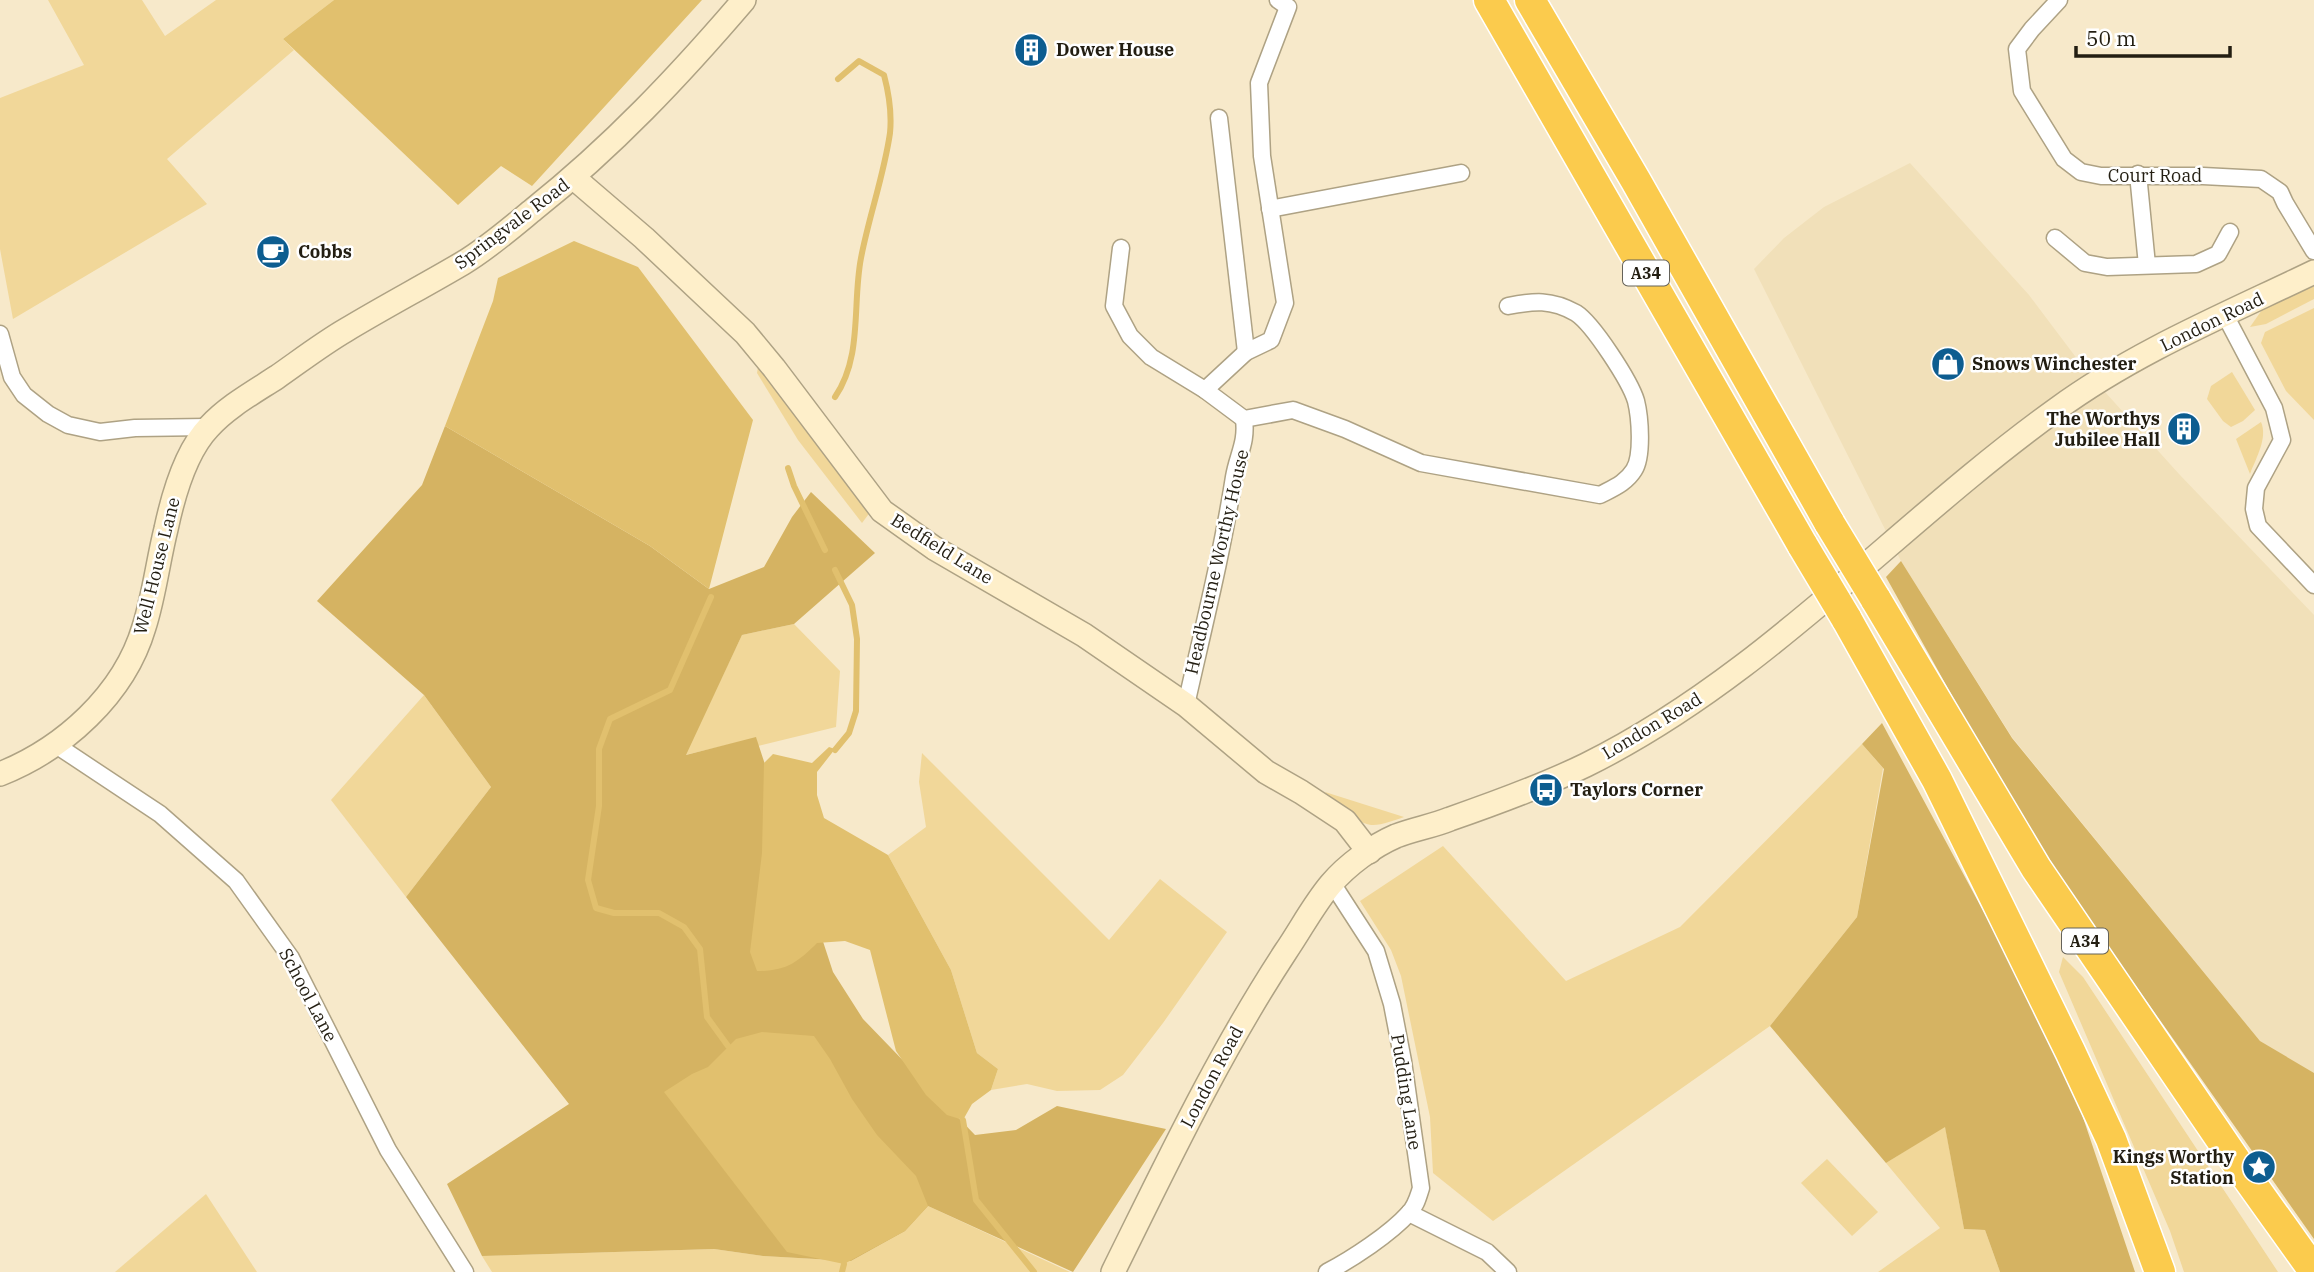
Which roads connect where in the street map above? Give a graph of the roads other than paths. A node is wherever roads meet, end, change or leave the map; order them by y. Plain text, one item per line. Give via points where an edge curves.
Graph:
1 (744, 0) edge
2 (1278, 0) edge
3 (1489, 0) edge
4 (1530, 0) edge
5 (2059, 0) edge
6 (1219, 118) dead end
7 (1461, 173) dead end
8 (2138, 174) junction
9 (573, 178) junction
10 (1270, 209) junction
11 (2230, 232) dead end
12 (2055, 238) dead end
13 (1121, 248) dead end
14 (2314, 251) edge
15 (2147, 265) junction
16 (2314, 271) edge
17 (1508, 306) dead end
18 (2225, 315) junction
19 (0, 334) edge
20 (1247, 352) junction
21 (1205, 390) junction
22 (1244, 419) junction
23 (208, 427) junction
24 (2314, 585) edge
25 (1186, 705) junction
26 (56, 745) junction
27 (0, 774) edge
28 (1369, 852) junction
29 (1332, 883) junction
30 (1409, 1213) junction
31 (2314, 1271) edge
32 (465, 1272) edge
33 (1113, 1272) edge
34 (1327, 1272) edge
35 (1508, 1272) edge
36 (2160, 1272) edge

1 - 9 street, Springvale Road via 640,116
2 - 10 street via 1288,7 1259,83
3 - 36 highway, A34, bridge via 1937,780 2110,1139
4 - 31 highway, A34, bridge via 1830,524 2036,868
5 - 8 street, Court Road via 2017,49 2022,91 2064,159 2081,172
6 - 20 street
7 - 10 street
8 - 14 street, Court Road via 2261,179 2280,192
8 - 15 street
9 - 23 street, Springvale Road via 474,256 347,329
9 - 25 street, Bedfield Lane via 745,333 882,511 934,548 1084,635
10 - 20 street via 1285,303 1272,340
11 - 15 street via 2218,254 2196,264
12 - 15 street via 2085,263
13 - 21 street via 1114,306 1130,336 1151,358
16 - 18 street, London Road
17 - 22 street via 1539,301 1558,306 1577,314 1604,343 1636,400 1640,447 1636,467 1625,481 1600,495 1421,463 1293,410
18 - 24 street via 2274,408 2282,440 2256,488 2258,526
18 - 28 street, London Road via 2115,370 2060,406 1779,638 1693,703 1581,767 1395,836
19 - 23 street via 12,377 24,395 68,425 100,432
20 - 21 street
21 - 22 street
22 - 25 street, Headbourne Worthy House via 1246,436
23 - 26 street, Well House Lane via 174,492 144,628 130,661 112,689
25 - 28 street, Bedfield Lane via 1266,772 1345,821
26 - 27 street, Well House Lane via 25,765
26 - 32 street, School Lane via 160,814 236,881 291,957 388,1150
28 - 29 street, London Road
29 - 30 street, Pudding Lane via 1376,951 1392,1004 1421,1188
29 - 33 street, London Road via 1255,999 1194,1108
30 - 34 street via 1353,1258
30 - 35 street via 1487,1252

